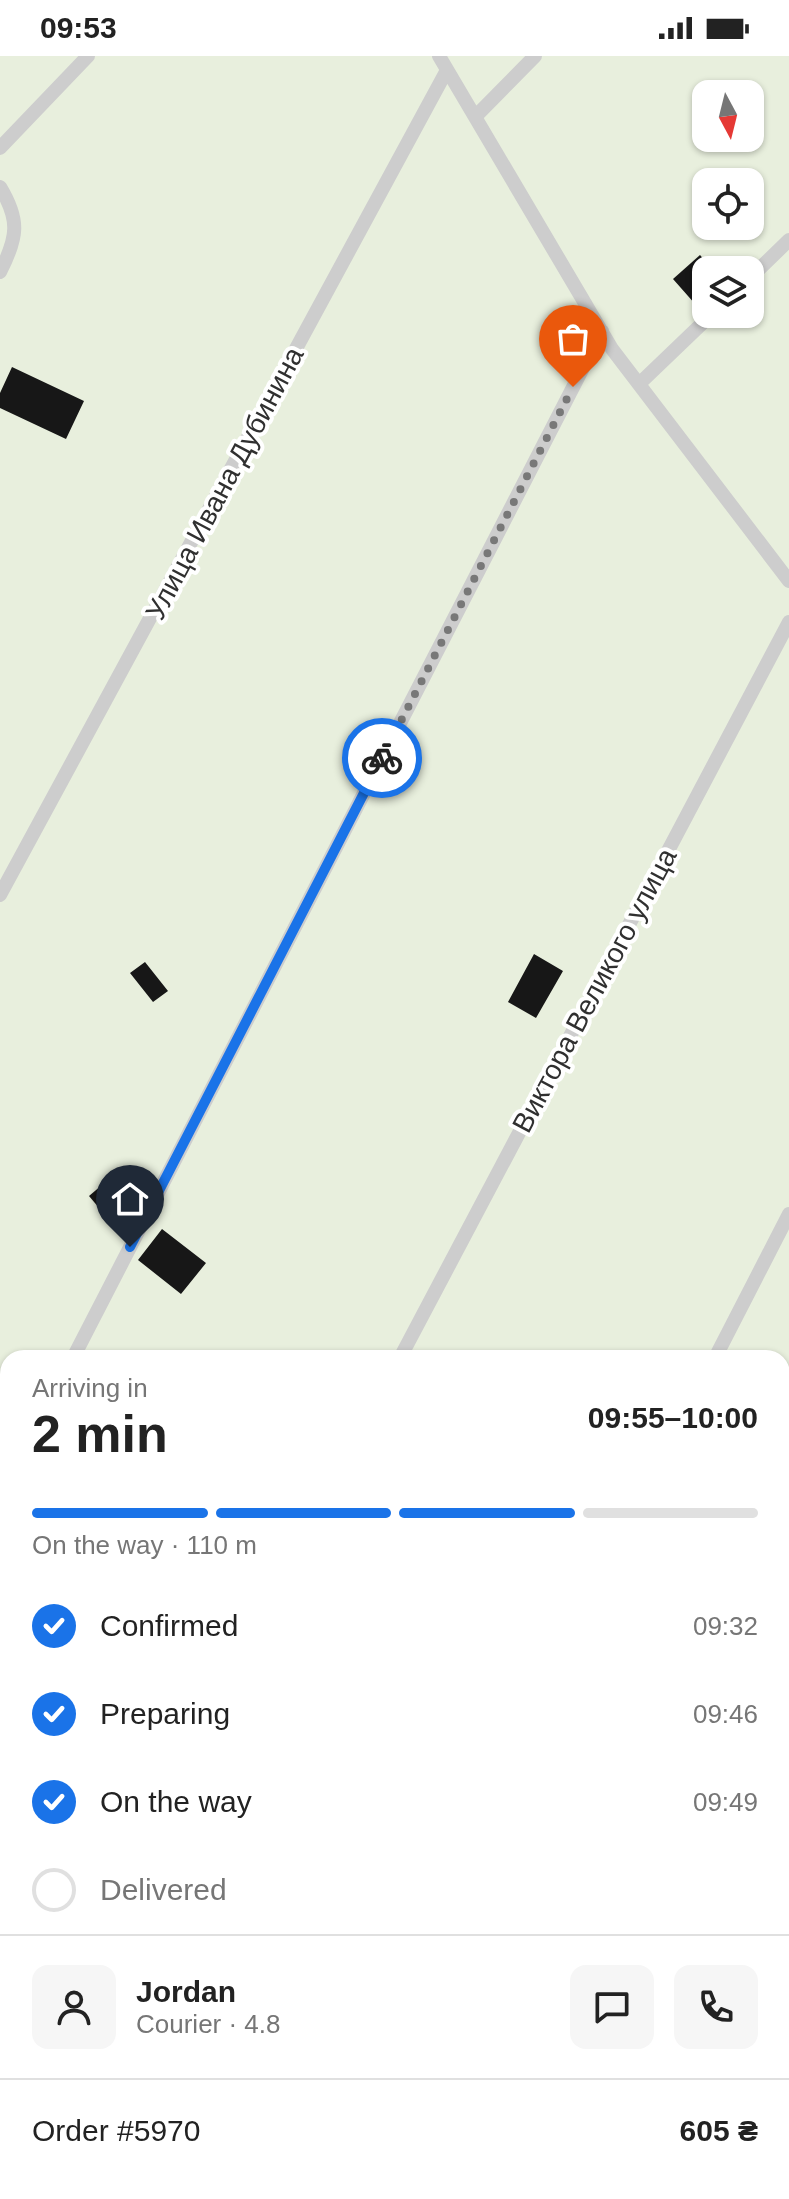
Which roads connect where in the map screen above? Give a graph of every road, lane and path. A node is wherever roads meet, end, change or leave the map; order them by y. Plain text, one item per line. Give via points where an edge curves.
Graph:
1 (88, 56) edge
2 (439, 56) edge
3 (535, 56) edge
4 (447, 70) junction
5 (475, 117) junction
6 (0, 148) edge
7 (0, 187) edge
8 (789, 240) edge
9 (764, 264) edge
10 (0, 272) edge
11 (697, 328) edge
12 (602, 331) junction
13 (639, 384) junction
14 (789, 581) edge
15 (789, 622) edge
16 (0, 895) edge
17 (789, 1214) edge
18 (77, 1350) edge
19 (404, 1350) edge
20 (719, 1350) edge

1 - 6 lane
2 - 4 lane
3 - 5 lane
4 - 5 lane
4 - 16 lane, Улица Ивана Дубинина
5 - 12 lane
7 - 10 lane via 15,213 12,249
8 - 9 lane
11 - 13 lane
12 - 13 lane
12 - 18 lane
13 - 14 lane
15 - 19 lane, Виктора Великого улица
17 - 20 lane

